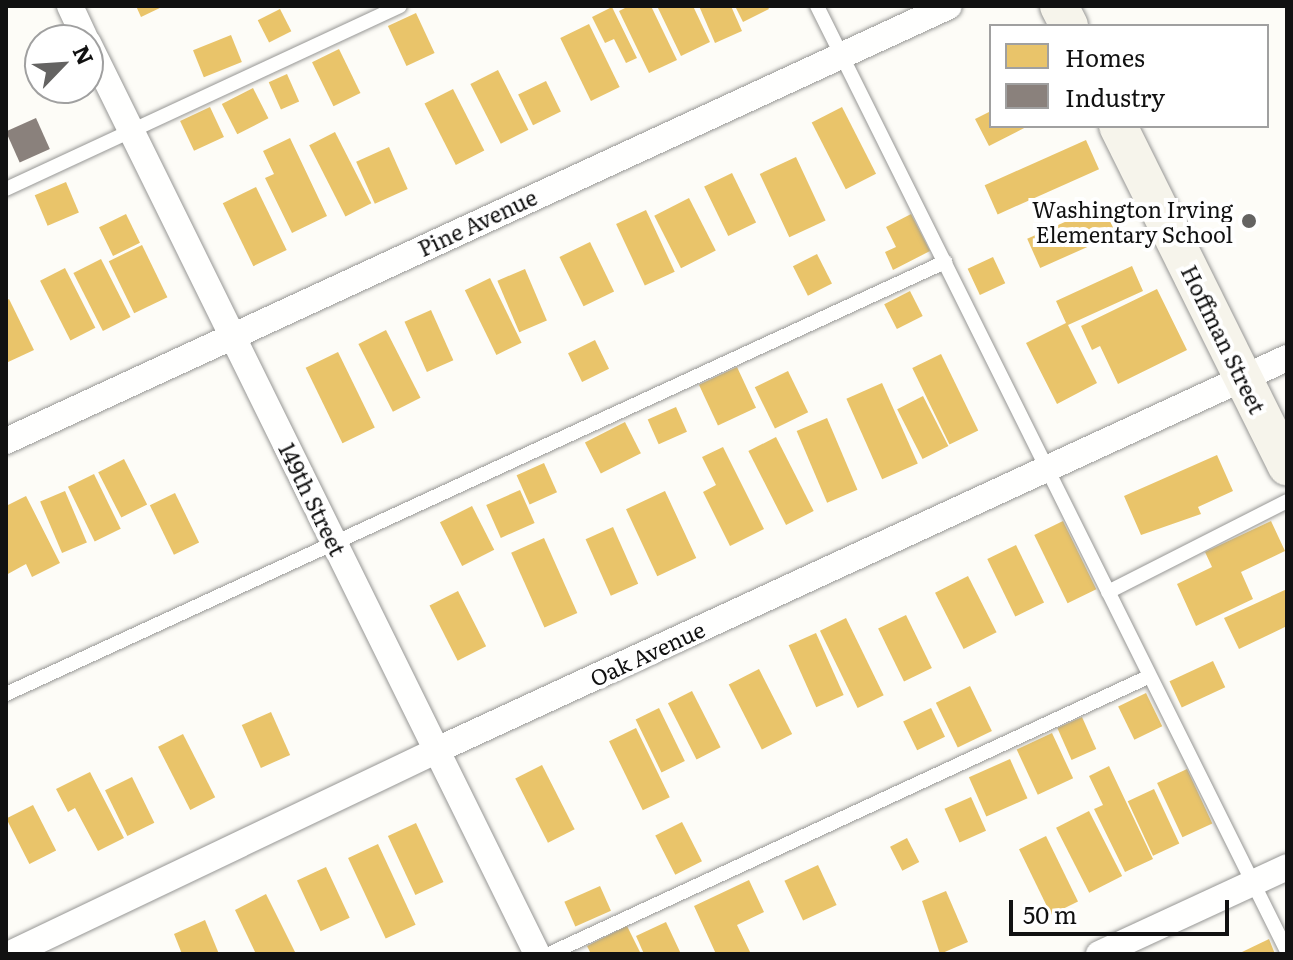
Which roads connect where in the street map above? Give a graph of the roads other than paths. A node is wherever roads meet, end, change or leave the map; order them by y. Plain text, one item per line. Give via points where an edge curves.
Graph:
1 (400, 6) edge
2 (817, 6) edge
3 (949, 6) edge
4 (1059, 6) edge
5 (1068, 24) edge
6 (842, 55) junction
7 (104, 76) edge
8 (1119, 128) edge
9 (130, 129) junction
10 (6, 189) edge
11 (945, 262) junction
12 (231, 334) junction
13 (1287, 358) edge
14 (1243, 378) junction
15 (6, 441) edge
16 (1287, 466) edge
17 (1047, 468) junction
18 (1287, 501) edge
19 (333, 539) junction
20 (1108, 592) junction
21 (1150, 676) junction
22 (6, 694) edge
23 (437, 750) junction
24 (1287, 867) edge
25 (1253, 882) junction
26 (1287, 951) edge
27 (10, 954) edge
28 (537, 954) edge
29 (549, 954) edge
30 (1099, 954) edge

1 - 9 lane
2 - 6 lane
3 - 6 street, Pine Avenue
4 - 5 street
6 - 11 lane
6 - 12 street, Pine Avenue
7 - 9 street, 149th Street
8 - 14 street, Hoffman Street
9 - 10 lane
9 - 12 street, 149th Street
11 - 17 lane
11 - 19 lane
12 - 15 street, Pine Avenue
12 - 19 street, 149th Street
13 - 14 street, Oak Avenue
14 - 16 street, Hoffman Street
14 - 17 street, Oak Avenue
17 - 20 lane
17 - 23 street, Oak Avenue
18 - 20 lane
19 - 22 lane
19 - 23 street, 149th Street
20 - 21 lane
21 - 25 lane
21 - 29 lane
23 - 27 street, Oak Avenue
23 - 28 street, 149th Street
24 - 25 street
25 - 26 lane
25 - 30 street

